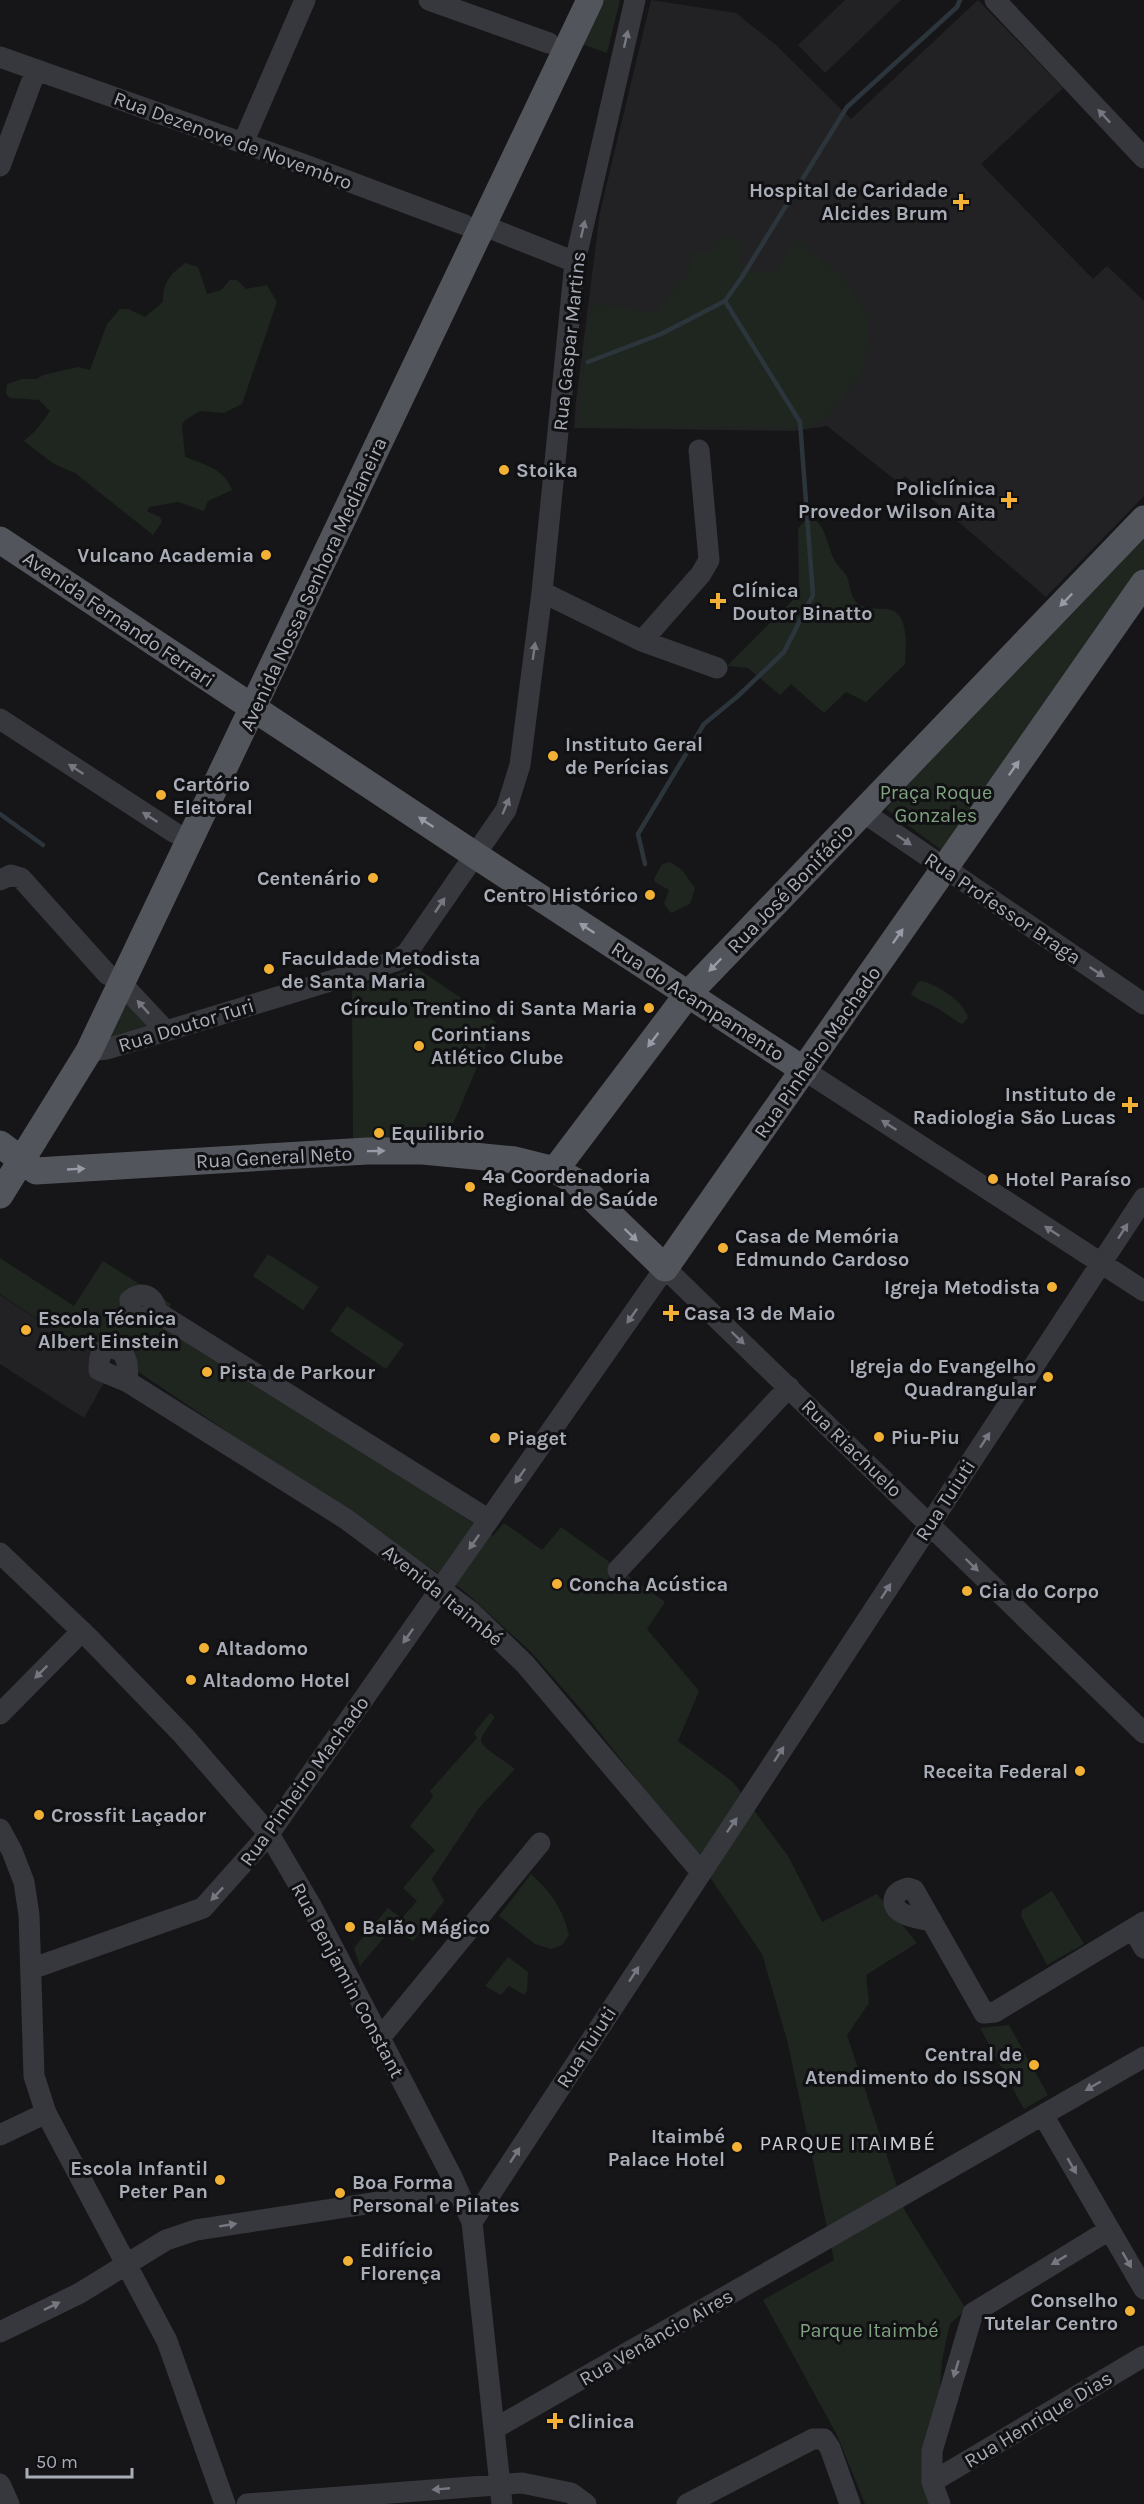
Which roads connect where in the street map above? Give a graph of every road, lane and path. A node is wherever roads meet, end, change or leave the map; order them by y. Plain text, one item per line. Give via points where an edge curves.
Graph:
1 (305, 0) edge
2 (429, 0) edge
3 (569, 0) edge
4 (590, 0) edge
5 (635, 0) edge
6 (995, 0) edge
7 (549, 44) junction
8 (0, 57) edge
9 (36, 70) junction
10 (243, 144) junction
11 (1144, 158) edge
12 (0, 166) edge
13 (474, 225) junction
14 (575, 262) junction
15 (699, 450) dead end
16 (1144, 519) edge
17 (0, 540) edge
18 (0, 559) edge
19 (1144, 583) edge
20 (542, 592) junction
21 (642, 641) junction
22 (717, 668) dead end
23 (242, 712) junction
24 (0, 719) edge
25 (863, 812) junction
26 (175, 833) junction
27 (475, 855) junction
28 (945, 868) junction
29 (0, 880) edge
30 (115, 979) junction
31 (688, 994) junction
32 (1144, 1004) edge
33 (166, 1031) junction
34 (89, 1051) junction
35 (804, 1070) junction
36 (7, 1154) edge
37 (555, 1170) junction
38 (0, 1195) edge
39 (1144, 1198) edge
40 (1101, 1263) junction
41 (665, 1268) junction
42 (1144, 1292) edge
43 (157, 1312) dead end
44 (128, 1382) dead end
45 (789, 1387) junction
46 (489, 1520) junction
47 (930, 1524) junction
48 (0, 1553) edge
49 (618, 1570) dead end
50 (442, 1588) junction
51 (82, 1631) junction
52 (0, 1714) edge
53 (1144, 1733) edge
54 (0, 1829) edge
55 (269, 1834) junction
56 (540, 1843) dead end
57 (701, 1872) junction
58 (932, 1921) dead end
59 (1138, 1926) edge
60 (1144, 1948) edge
61 (31, 1969) junction
62 (380, 2038) junction
63 (1144, 2057) edge
64 (46, 2113) junction
65 (1043, 2115) junction
66 (0, 2135) edge
67 (458, 2190) junction
68 (472, 2222) junction
69 (1109, 2230) junction
70 (126, 2265) junction
71 (1144, 2289) edge
72 (0, 2332) edge
73 (1144, 2356) edge
74 (494, 2429) junction
75 (932, 2482) junction
76 (0, 2484) edge
77 (501, 2494) edge
78 (9, 2504) edge
79 (225, 2504) edge
80 (247, 2504) edge
81 (586, 2504) edge
82 (687, 2504) edge
83 (850, 2504) edge
84 (940, 2504) edge

1 - 10 street
2 - 7 street
3 - 7 main road, Avenida Nossa Senhora Medianeira
4 - 13 main road, Avenida Nossa Senhora Medianeira
14 -> 5 street, Rua Gaspar Martins
11 -> 6 street
7 - 13 main road, Avenida Nossa Senhora Medianeira
8 - 9 street, Rua Dezenove de Novembro
9 - 10 street, Rua Dezenove de Novembro
9 - 12 street
10 - 13 street, Rua Dezenove de Novembro
13 - 14 street, Rua Dezenove de Novembro
13 - 23 main road, Avenida Nossa Senhora Medianeira
14 - 20 street, Rua Gaspar Martins
15 - 21 street via 709,560
16 -> 25 main road, Rua José Bonifácio
17 - 23 main road, Avenida Fernando Ferrari
18 - 23 main road, Avenida Fernando Ferrari
28 -> 19 main road, Rua Pinheiro Machado
20 - 21 street
27 -> 20 street, Rua Gaspar Martins via 506,810 519,765
21 - 22 street
23 - 26 main road, Avenida Nossa Senhora Medianeira
27 -> 23 main road, Rua do Acampamento
23 - 30 main road, Avenida Nossa Senhora Medianeira
26 -> 24 street
25 -> 28 street, Rua Professor Braga
25 -> 31 main road, Rua José Bonifácio
26 - 30 main road, Avenida Nossa Senhora Medianeira
31 -> 27 main road, Rua do Acampamento
33 -> 27 street, Rua Doutor Turi via 396,961 407,953
28 -> 32 street, Rua Professor Braga
35 -> 28 main road, Rua Pinheiro Machado
29 - 30 street via 11,875 21,878
33 -> 30 street
30 - 34 main road, Avenida Nossa Senhora Medianeira
30 - 36 main road, Avenida Nossa Senhora Medianeira
31 - 35 main road, Rua do Acampamento
31 -> 37 main road, Rua José Bonifácio
33 - 34 street, Rua Doutor Turi
34 - 36 main road, Avenida Nossa Senhora Medianeira
40 -> 35 street, Rua do Acampamento
35 - 41 main road, Rua Pinheiro Machado
36 -> 37 main road, Rua General Neto via 36,1171 367,1151 423,1151 515,1160
36 - 38 main road
37 -> 41 main road, Rua Riachuelo via 575,1181
40 -> 39 street, Rua Tuiuti
40 - 42 street, Rua do Acampamento
47 -> 40 street, Rua Tuiuti
41 -> 45 street, Rua Riachuelo
41 -> 46 street, Rua Pinheiro Machado
43 - 46 street
44 - 50 street, Avenida Itaimbé via 346,1519
45 - 47 street, Rua Riachuelo
45 - 49 street
46 -> 50 street, Rua Pinheiro Machado
47 -> 53 street, Rua Riachuelo
57 -> 47 street, Rua Tuiuti
48 - 51 street, Rua Benjamin Constant
50 -> 55 street, Rua Pinheiro Machado
50 - 57 street, Avenida Itaimbé via 525,1664
51 -> 52 street
51 - 55 street, Rua Benjamin Constant via 183,1735
54 - 61 street via 24,1882
55 -> 61 street, Rua Pinheiro Machado via 203,1908
55 - 62 street, Rua Benjamin Constant
56 - 62 street
68 -> 57 street, Rua Tuiuti
58 - 59 street via 984,2013 995,2012
59 - 60 street
61 - 64 street via 34,2076
62 - 67 street, Rua Benjamin Constant
63 -> 65 street
64 - 66 street
64 - 70 street
65 -> 69 street
65 - 74 street, Rua Venâncio Aires
67 - 68 street, Rua Benjamin Constant
70 -> 67 street via 166,2240 195,2230
68 - 74 street, Rua Benjamin Constant
69 -> 71 street
69 -> 75 street via 973,2313 932,2451
72 -> 70 street via 80,2293
70 - 79 street via 167,2341
73 - 75 street, Rua Henrique Dias
74 - 77 street, Rua Benjamin Constant
75 - 84 street
76 - 78 street
77 -> 80 street
77 - 81 street via 522,2483 571,2493
82 - 83 street via 813,2439 824,2439 830,2448

